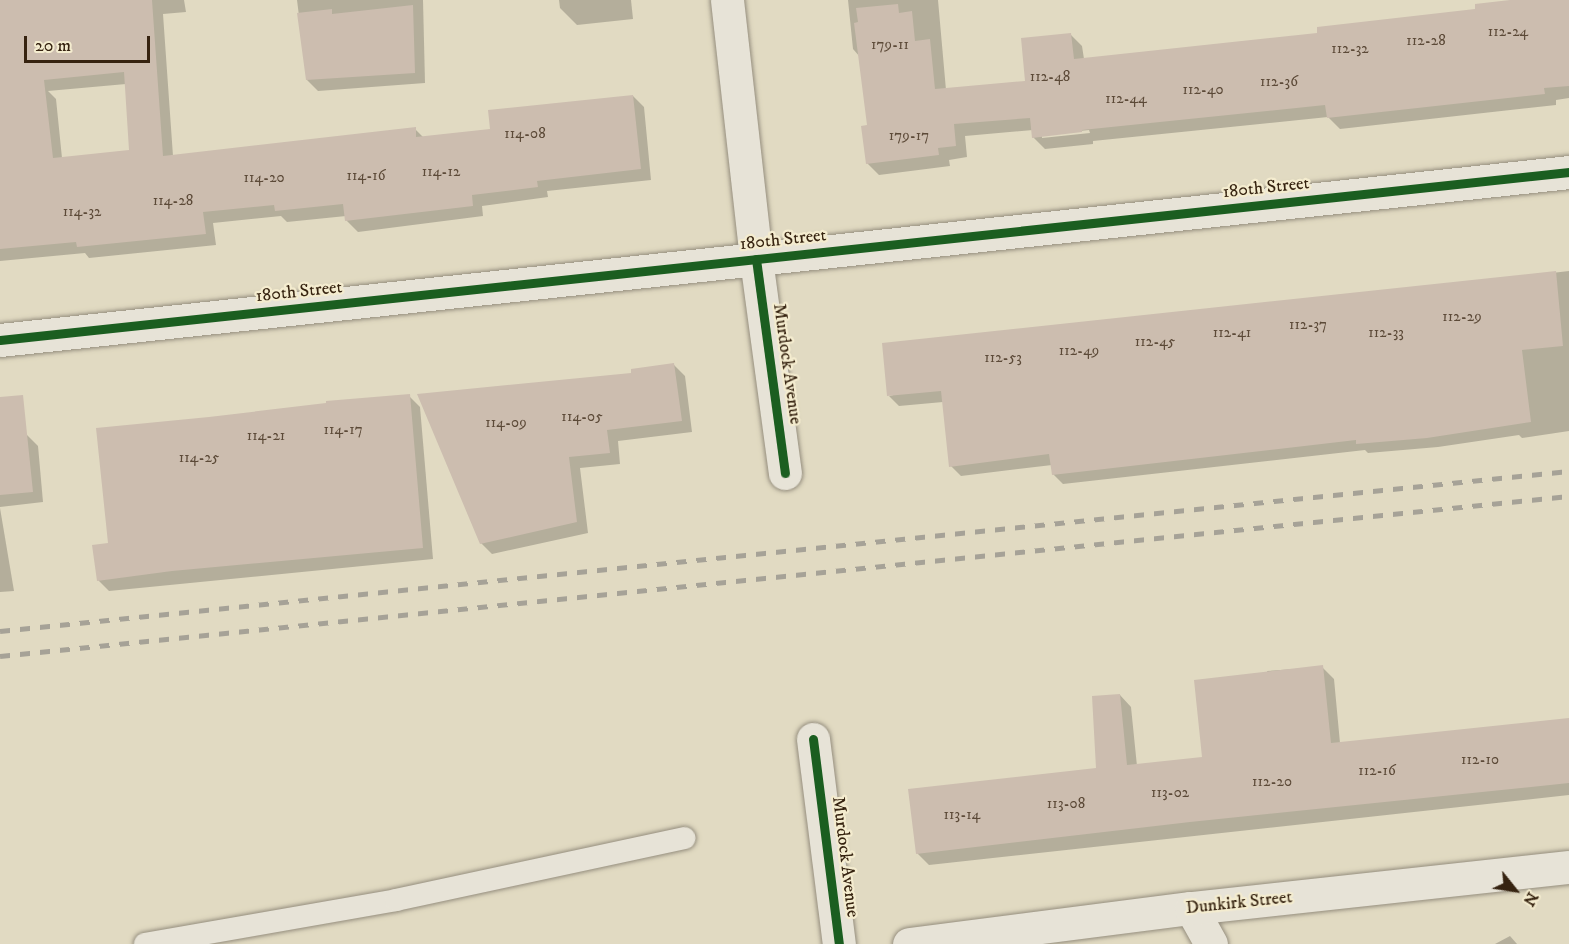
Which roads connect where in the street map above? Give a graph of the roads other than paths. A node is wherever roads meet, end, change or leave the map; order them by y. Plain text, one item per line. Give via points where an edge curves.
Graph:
1 (727, 0) edge
2 (1569, 172) edge
3 (756, 259) junction
4 (0, 340) edge
5 (785, 473) dead end
6 (813, 740) dead end
7 (684, 838) dead end
8 (1569, 867) edge
9 (1191, 908) junction
10 (145, 944) edge
11 (839, 944) edge
12 (909, 944) edge
13 (1211, 944) edge

1 - 3 street, Murdock Avenue
2 - 3 street, 180th Street
3 - 4 street, 180th Street
3 - 5 street, Murdock Avenue
6 - 11 street, Murdock Avenue
7 - 10 lane via 396,900
8 - 9 street, Dunkirk Street
9 - 12 street, Dunkirk Street
9 - 13 street

